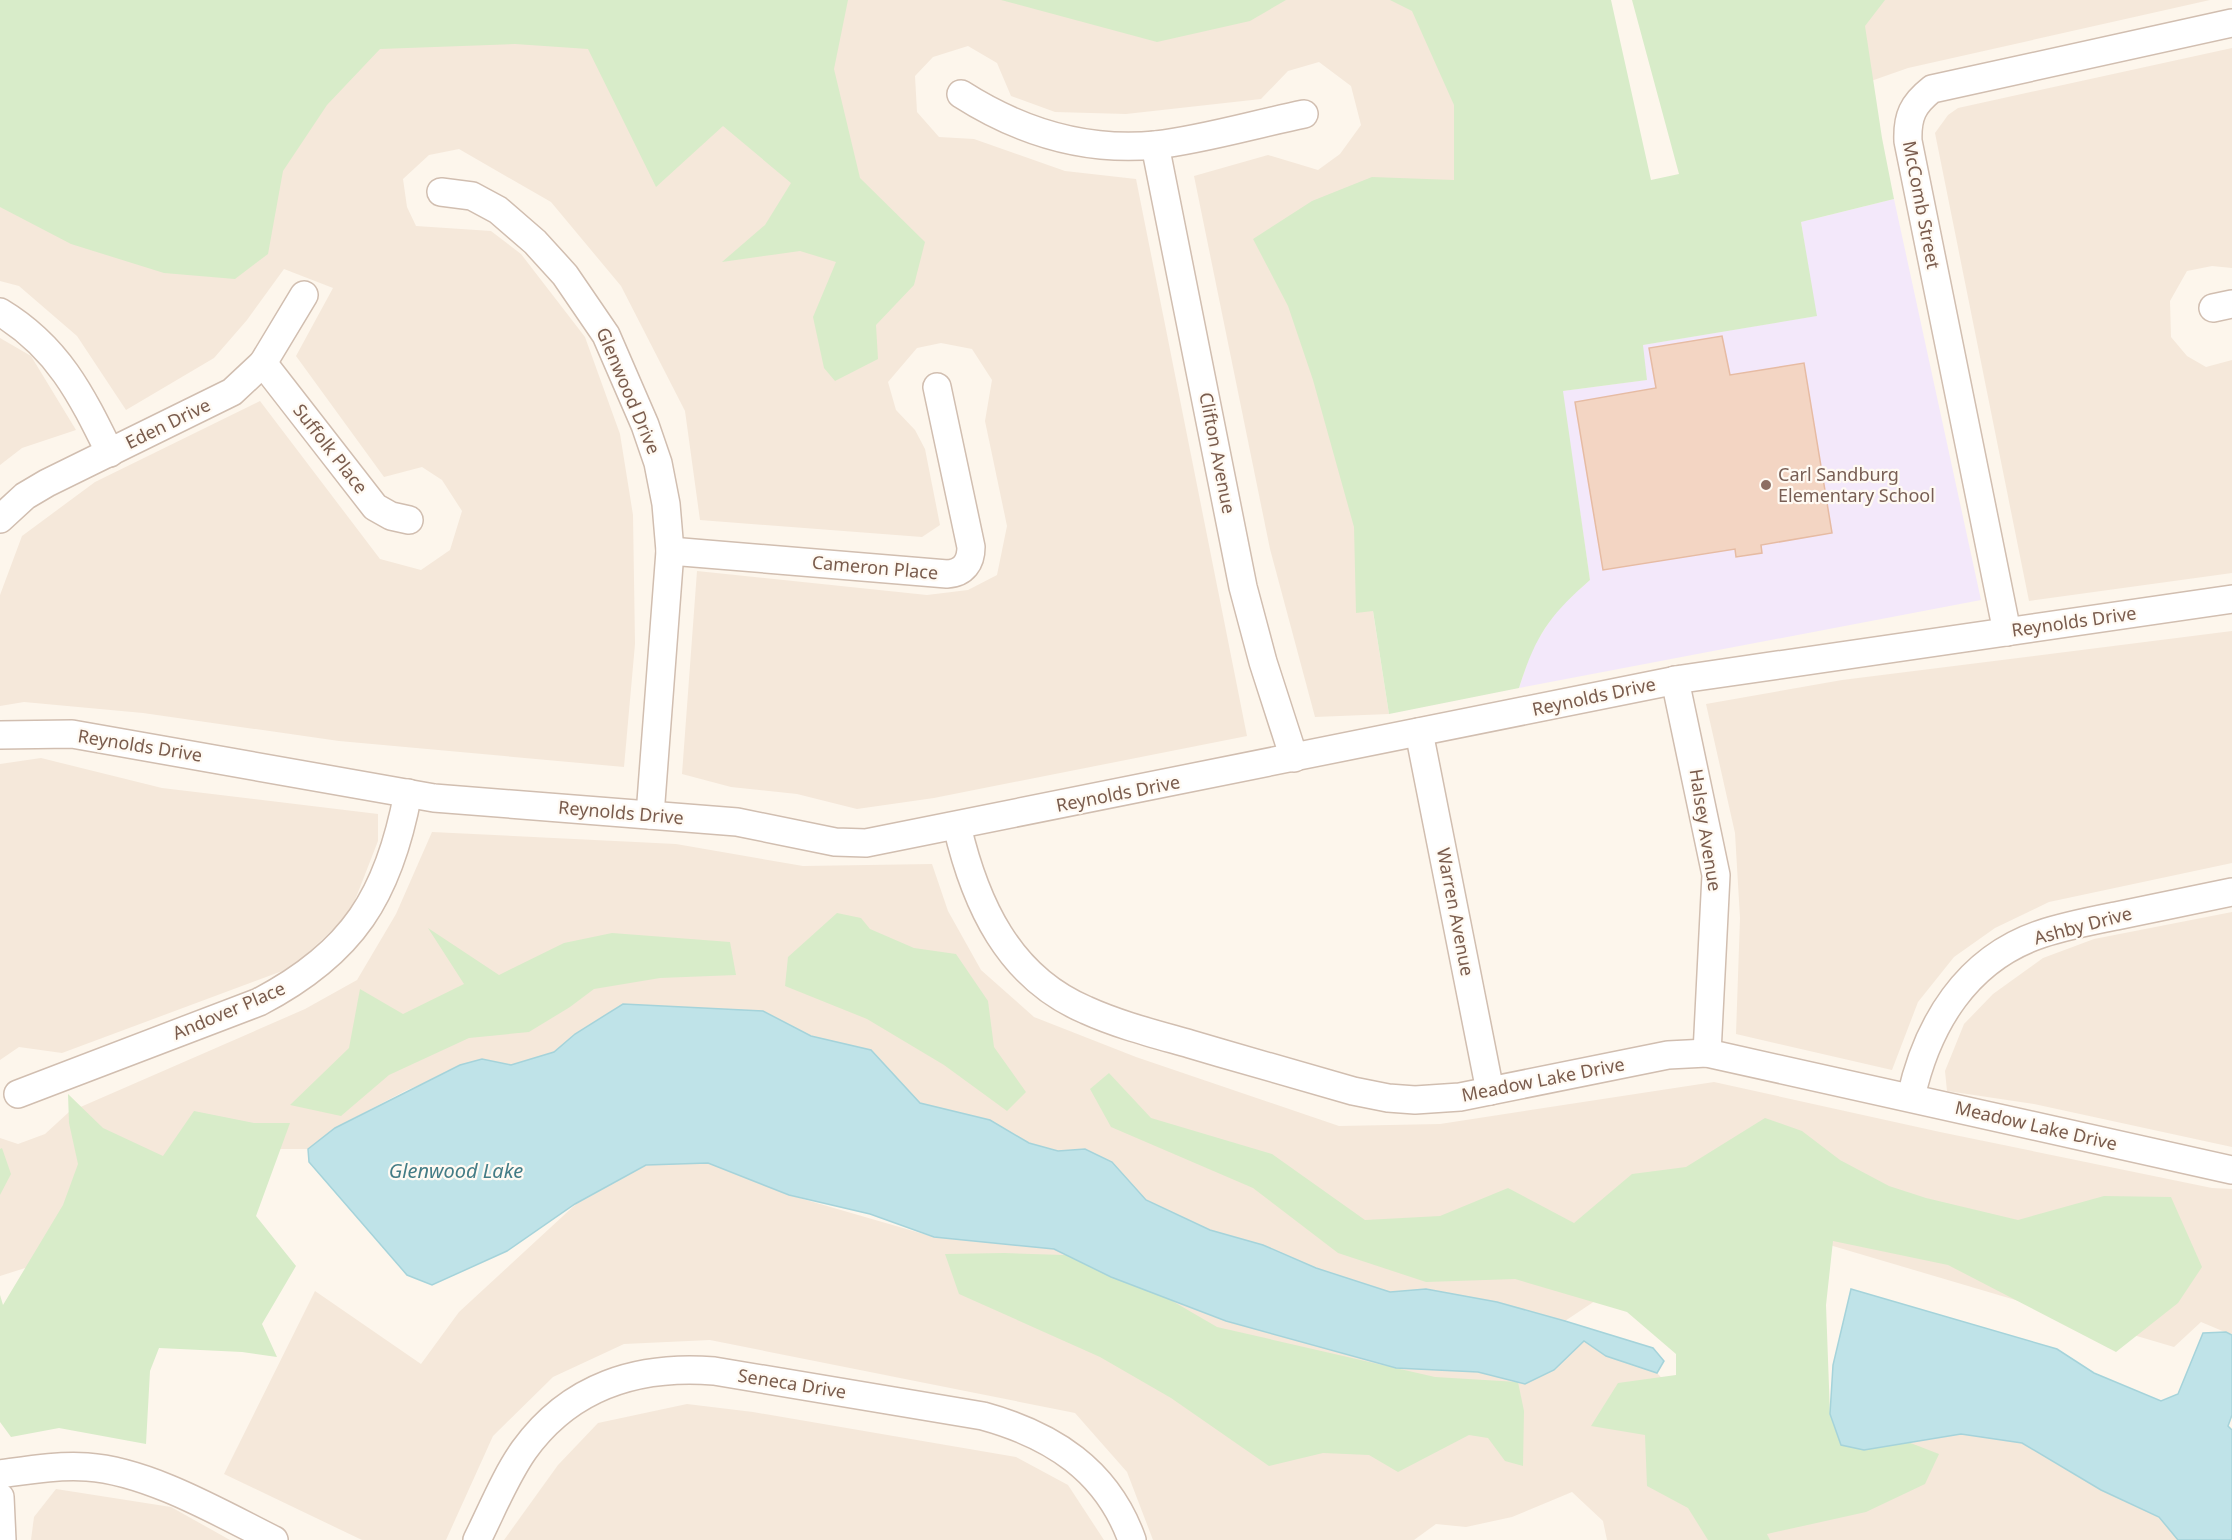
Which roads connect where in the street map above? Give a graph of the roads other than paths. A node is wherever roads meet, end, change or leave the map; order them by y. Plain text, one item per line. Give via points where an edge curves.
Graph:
1 (2232, 23) edge
2 (961, 94) dead end
3 (1304, 114) dead end
4 (1155, 145) junction
5 (441, 192) dead end
6 (304, 295) dead end
7 (0, 312) edge
8 (263, 363) junction
9 (937, 387) dead end
10 (110, 453) junction
11 (0, 519) edge
12 (409, 520) dead end
13 (670, 551) junction
14 (2232, 599) edge
15 (2007, 632) junction
16 (1675, 680) junction
17 (1419, 732) junction
18 (0, 735) edge
19 (1294, 758) junction
20 (408, 793) junction
21 (650, 815) junction
22 (957, 826) junction
23 (2232, 892) edge
24 (1707, 1053) junction
25 (1491, 1091) junction
26 (18, 1094) dead end
27 (1911, 1097) junction
28 (2232, 1170) edge
29 (0, 1474) edge
30 (0, 1497) edge
31 (2, 1540) edge
32 (274, 1540) edge
33 (477, 1540) edge
34 (1132, 1540) edge

1 - 15 street, McComb Street via 1932,89 1915,103 1907,123
2 - 4 street via 988,112 1039,134 1102,145
3 - 4 street
4 - 19 street, Clifton Avenue via 1243,587
5 - 13 street, Glenwood Drive via 472,196 498,210 565,275 597,320 645,425 658,464
6 - 8 street, Eden Drive
7 - 10 street via 35,337 70,375
8 - 10 street, Eden Drive via 232,392
8 - 12 street, Suffolk Place via 375,507
9 - 13 street, Cameron Place via 971,547 966,566 959,572
10 - 11 street, Eden Drive via 25,496
13 - 21 street, Glenwood Drive
14 - 15 street, Reynolds Drive
15 - 16 street, Reynolds Drive
16 - 17 street, Reynolds Drive
16 - 24 street, Halsey Avenue via 1716,874
17 - 19 street, Reynolds Drive
17 - 25 street, Warren Avenue
18 - 20 street, Reynolds Drive via 72,734
19 - 22 street, Reynolds Drive
20 - 21 street, Reynolds Drive
20 - 26 street, Andover Place via 381,887 343,942 318,966 259,1002
21 - 22 street, Reynolds Drive via 737,822 835,842 866,843
22 - 25 street, Meadow Lake Drive via 974,890 1002,939 1031,973 1083,1009 1122,1024 1353,1091 1424,1100
23 - 27 street, Ashby Drive via 2068,926 2008,949 1983,967 1943,1011 1927,1041
24 - 25 street, Meadow Lake Drive via 1668,1055
24 - 27 street, Meadow Lake Drive
27 - 28 street, Meadow Lake Drive
29 - 32 street via 88,1467 128,1476 185,1495
30 - 31 street
33 - 34 street, Seneca Drive via 524,1451 568,1406 623,1378 684,1369 983,1416 1018,1426 1073,1456 1095,1477 1113,1501

